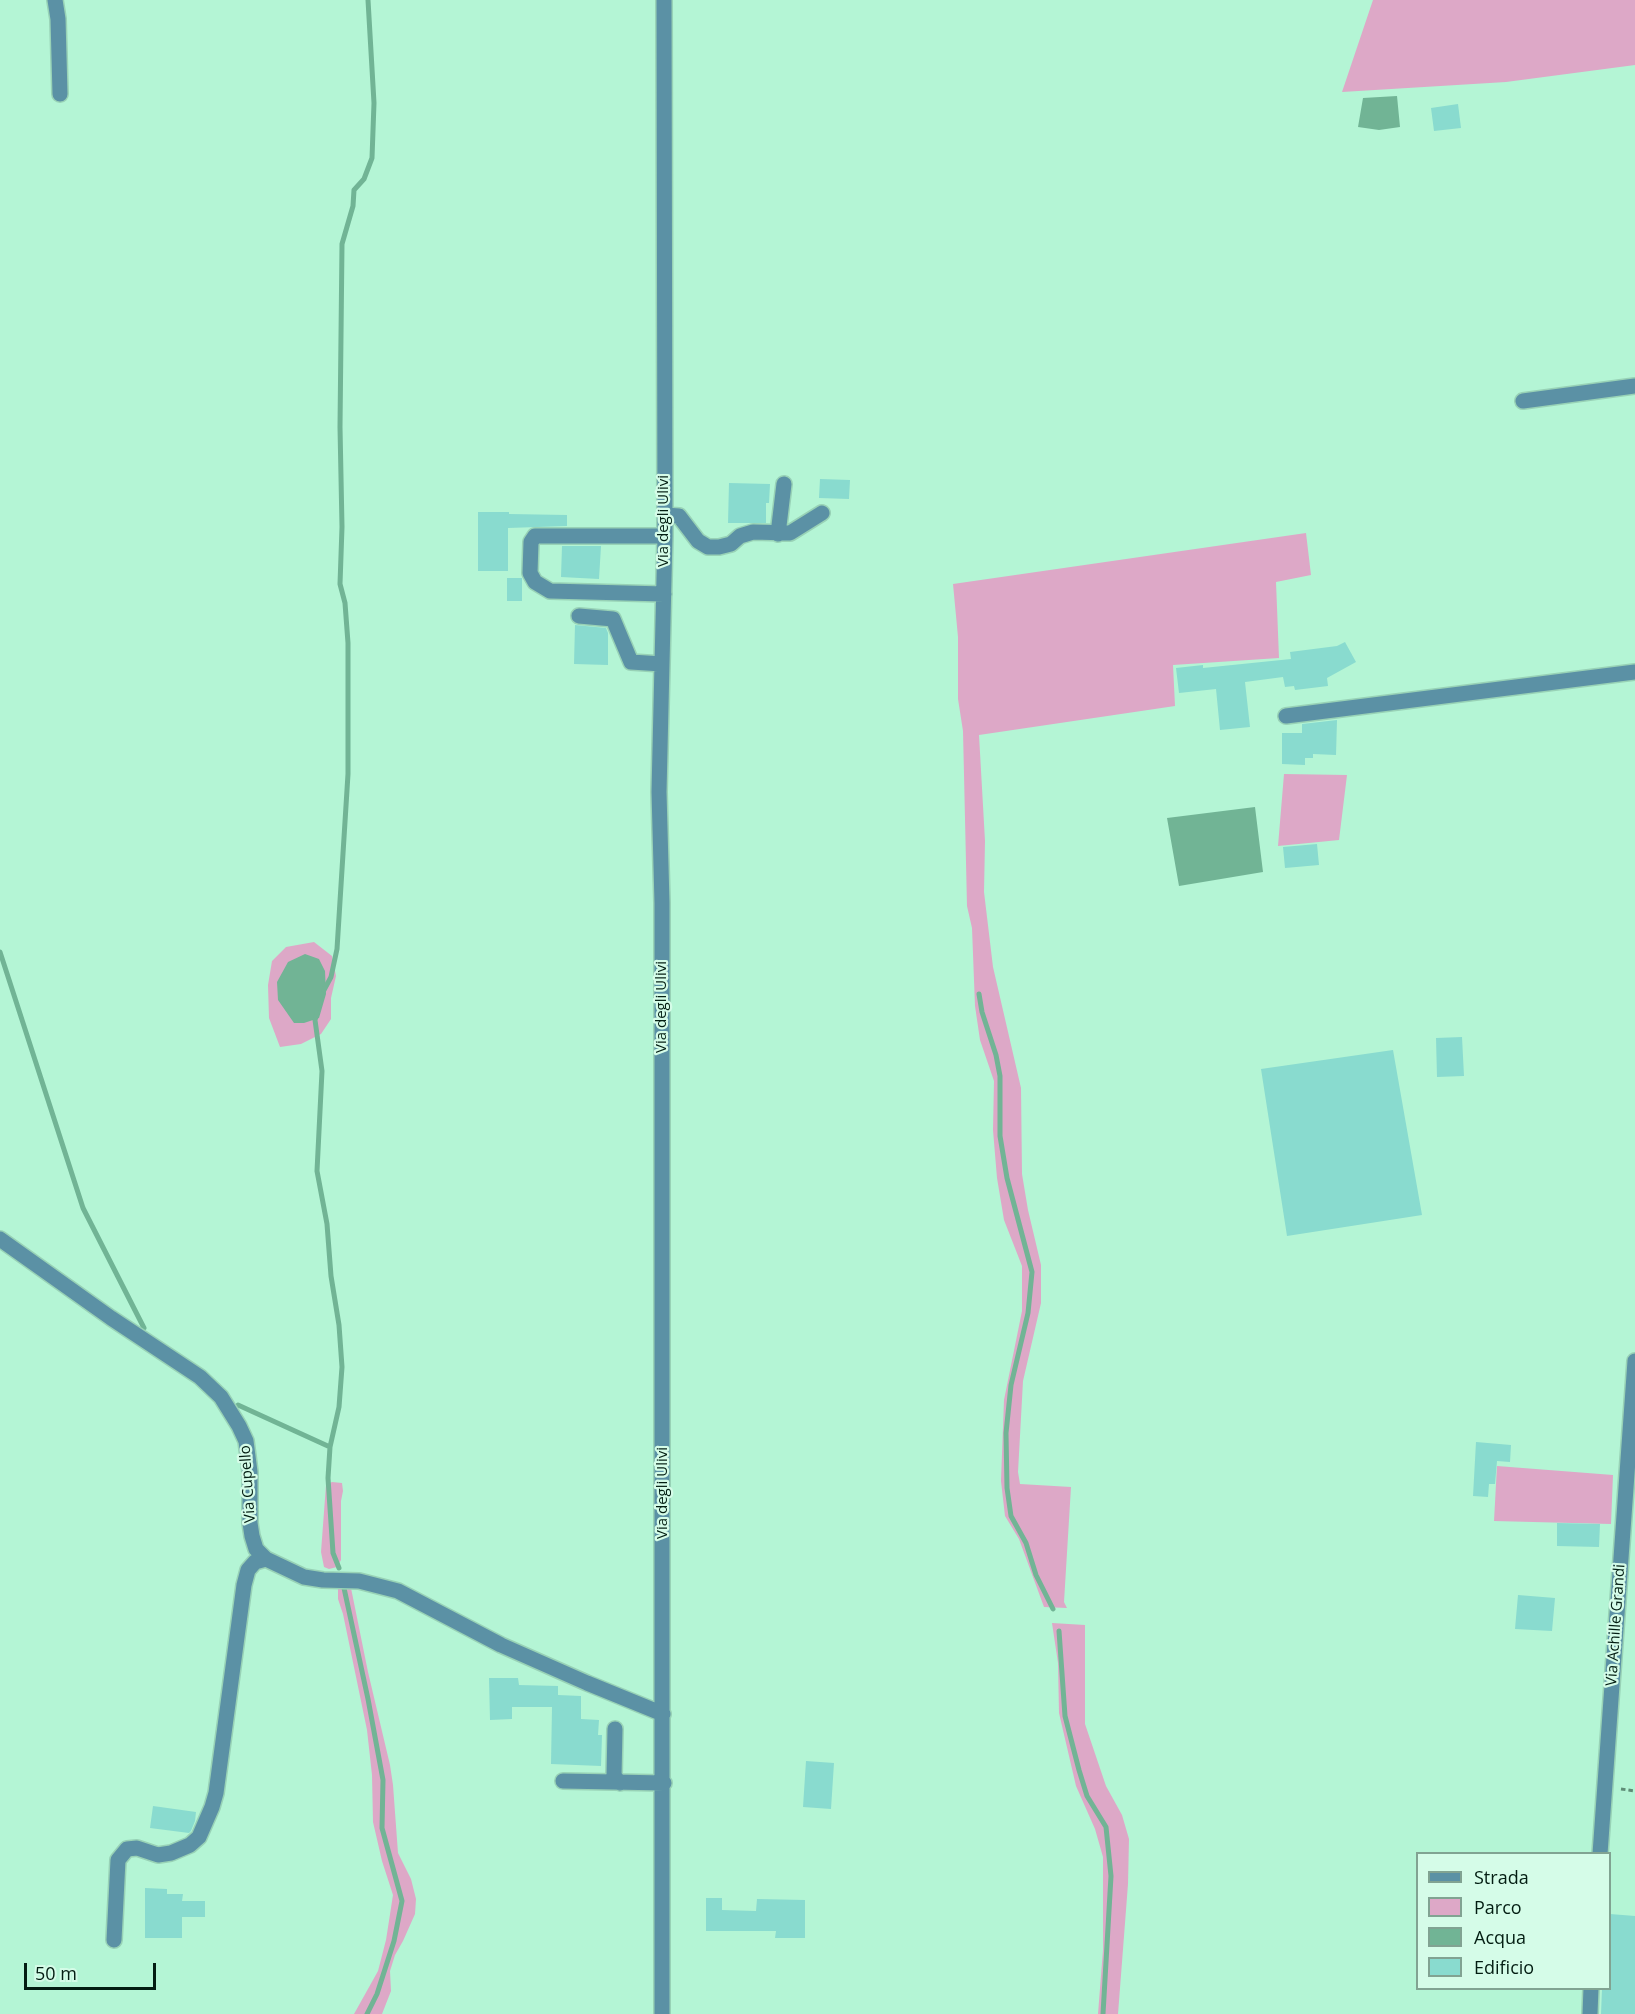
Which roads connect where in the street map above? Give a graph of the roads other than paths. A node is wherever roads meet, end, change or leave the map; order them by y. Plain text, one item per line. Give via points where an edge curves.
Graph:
1 (55, 0) edge
2 (664, 0) edge
3 (60, 94) dead end
4 (1635, 386) edge
5 (1523, 401) dead end
6 (784, 484) dead end
7 (822, 513) dead end
8 (665, 515) junction
9 (778, 534) junction
10 (665, 537) junction
11 (664, 594) junction
12 (579, 616) dead end
13 (662, 664) junction
14 (1635, 672) edge
15 (1286, 716) dead end
16 (0, 1239) edge
17 (1635, 1361) edge
18 (266, 1559) junction
19 (663, 1714) junction
20 (615, 1729) dead end
21 (563, 1780) dead end
22 (620, 1783) junction
23 (664, 1783) junction
24 (1600, 1852) edge
25 (114, 1940) dead end
26 (1592, 1990) edge
27 (662, 2014) edge
28 (1590, 2014) edge

1 - 3 street
2 - 8 street, Via degli Ulivi
4 - 5 street
6 - 9 street
7 - 9 street via 789,533
8 - 9 street via 679,516 698,541 708,547 730,544 753,532
8 - 10 street, Via degli Ulivi
10 - 11 street, Via degli Ulivi
10 - 11 street via 535,536 531,542 530,573 535,582 550,591
11 - 13 street, Via degli Ulivi
12 - 13 street via 613,619 631,662
13 - 19 street, Via degli Ulivi via 659,792
14 - 15 street
16 - 18 street, Via Cupello via 200,1377 220,1396 246,1441 252,1536 256,1550
17 - 24 street, Via Achille Grandi
18 - 19 street via 304,1577 359,1581 398,1591 501,1645
18 - 25 street via 255,1562 248,1570 244,1585 216,1793 209,1815 199,1837 190,1845 158,1855 127,1849 118,1860
19 - 23 street, Via degli Ulivi
20 - 22 street via 614,1776
21 - 22 street
22 - 23 street
23 - 27 street, Via degli Ulivi
26 - 28 street

